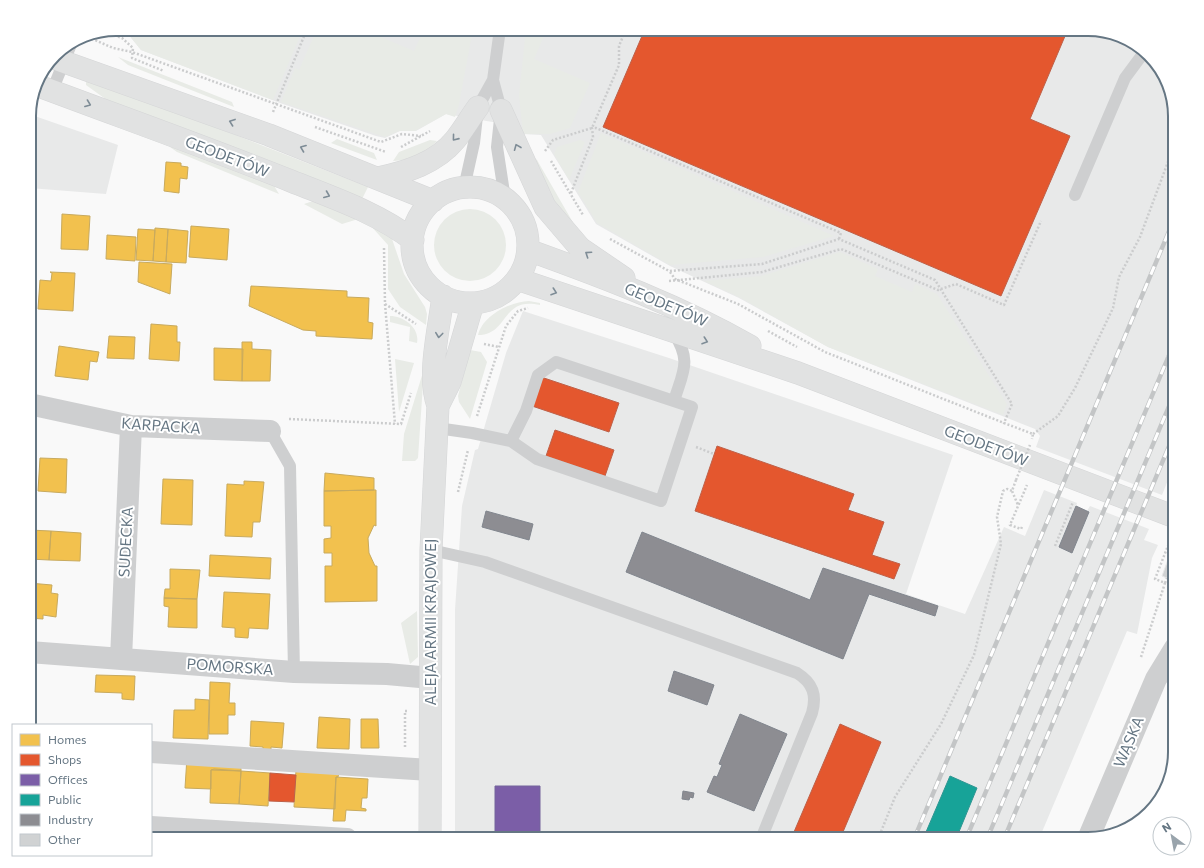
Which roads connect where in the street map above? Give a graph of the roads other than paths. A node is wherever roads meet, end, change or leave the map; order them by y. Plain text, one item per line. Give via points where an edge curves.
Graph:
1 (499, 36) edge
2 (65, 55) edge
3 (1141, 56) edge
4 (61, 57) edge
5 (493, 80) junction
6 (44, 88) edge
7 (478, 107) junction
8 (501, 110) junction
9 (378, 178) junction
10 (464, 188) junction
11 (1075, 194) dead end
12 (505, 199) junction
13 (433, 201) junction
14 (413, 240) junction
15 (528, 250) junction
16 (518, 279) junction
17 (443, 296) junction
18 (655, 299) junction
19 (473, 303) junction
20 (672, 330) junction
21 (798, 373) junction
22 (674, 401) junction
23 (36, 406) edge
24 (438, 406) junction
25 (131, 426) junction
26 (437, 428) junction
27 (270, 431) joint
28 (511, 441) junction
29 (1168, 524) edge
30 (431, 550) junction
31 (36, 652) edge
32 (121, 658) junction
33 (1168, 659) edge
34 (294, 672) junction
35 (431, 678) junction
36 (152, 752) edge
37 (430, 770) junction
38 (152, 827) edge
39 (233, 832) edge
40 (430, 832) edge
41 (764, 832) edge
42 (1091, 832) edge

1 - 5 lane
9 -> 2 main road
3 - 11 lane via 1124,78
4 - 6 lane
5 - 7 lane
5 - 8 lane
6 -> 14 main road, GEODETÓW via 366,211
7 -> 9 main road via 459,134 432,160 398,174
7 - 10 lane via 474,143
8 - 12 lane via 497,147
18 -> 8 main road via 580,248 544,207
9 - 13 main road
10 - 12 main road via 486,190
10 - 13 main road via 453,190
12 - 15 main road via 516,209 523,222
13 - 14 main road via 419,218
14 - 17 main road via 414,259 420,272 428,284
15 - 16 main road via 525,265
15 - 18 main road, GEODETÓW
16 - 19 main road via 498,296
16 -> 20 main road, GEODETÓW
17 - 19 main road via 457,302
17 -> 24 main road, ALEJA ARMII KRAJOWEJ via 432,378
18 - 21 main road, GEODETÓW via 716,327
19 - 24 main road, ALEJA ARMII KRAJOWEJ via 450,382
20 -> 21 main road, GEODETÓW
20 - 22 lane via 686,357
21 - 29 main road, GEODETÓW
22 - 28 lane via 556,362 538,375 526,410
22 - 28 lane via 692,407 661,501 537,459
23 - 25 street, KARPACKA
24 - 26 main road, ALEJA ARMII KRAJOWEJ
25 - 27 street, KARPACKA
25 - 32 street, SUDECKA
26 - 28 lane via 472,432
26 - 30 main road, ALEJA ARMII KRAJOWEJ
27 - 34 lane via 290,466
30 - 35 main road, ALEJA ARMII KRAJOWEJ
30 - 41 lane via 485,562 805,678 814,690 815,702
31 - 32 street, POMORSKA
32 - 34 street, POMORSKA
33 - 42 street, WĄSKA via 1156,679
34 - 35 street, POMORSKA via 387,674
35 - 37 main road, ALEJA ARMII KRAJOWEJ
36 - 37 street
37 - 40 main road, ALEJA ARMII KRAJOWEJ
38 - 39 street

